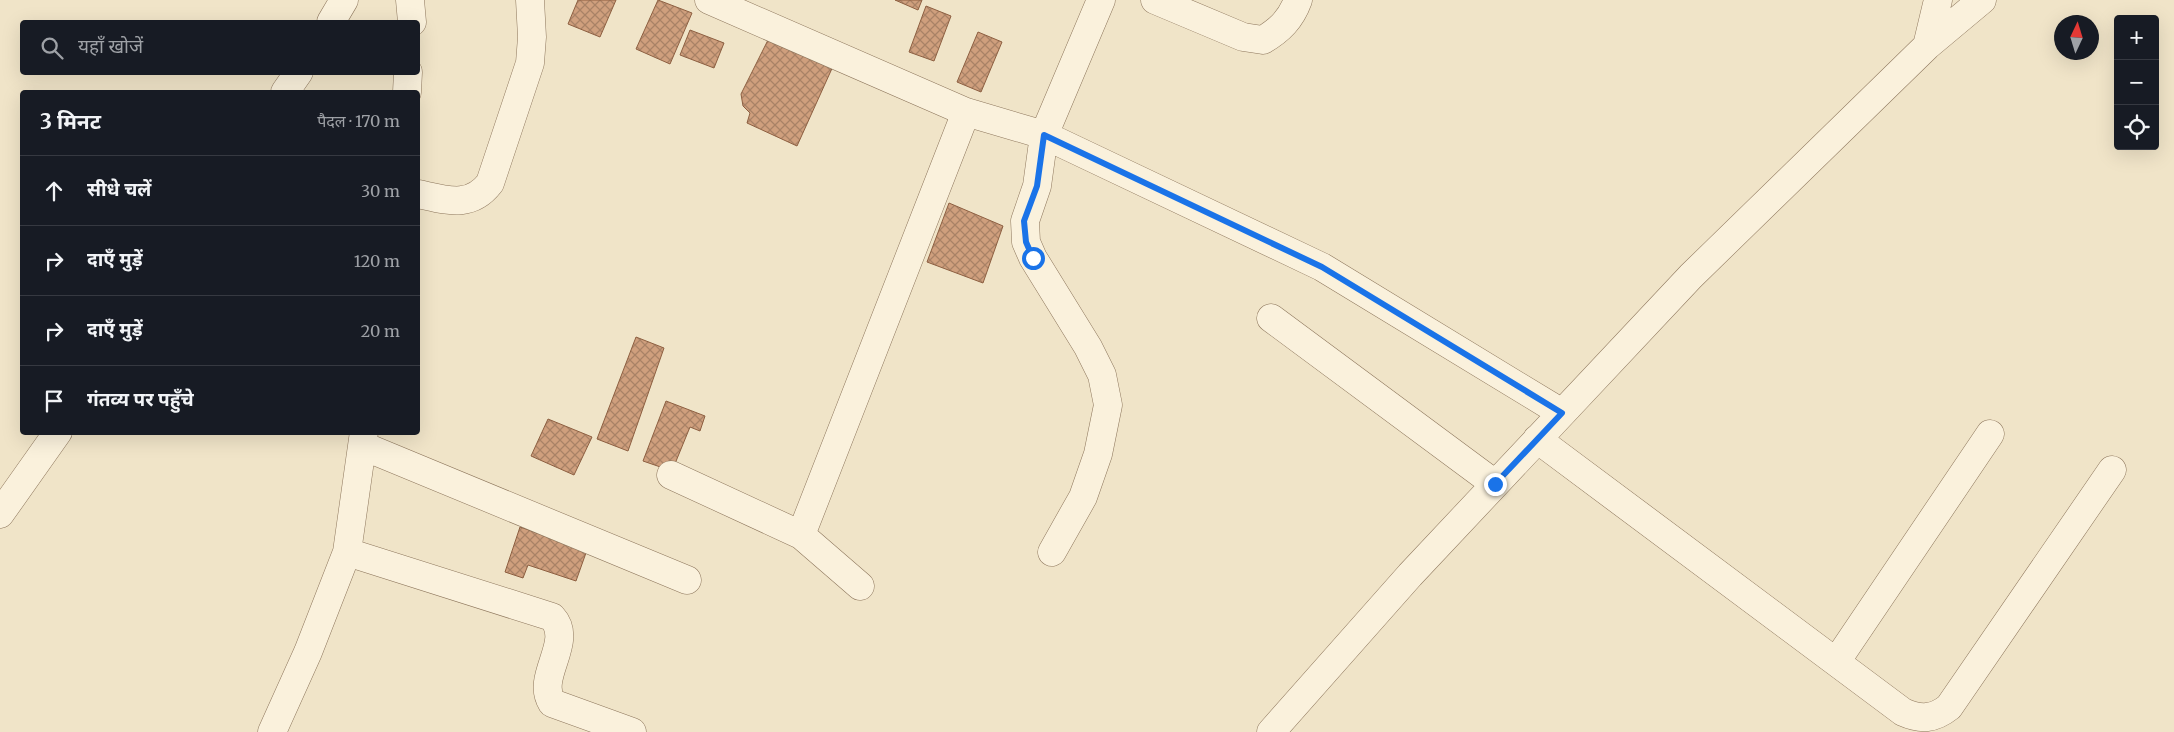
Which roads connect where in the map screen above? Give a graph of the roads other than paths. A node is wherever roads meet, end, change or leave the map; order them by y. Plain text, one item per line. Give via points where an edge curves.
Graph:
1 (344, 0) edge
2 (410, 0) edge
3 (530, 0) edge
4 (710, 0) edge
5 (1101, 0) edge
6 (1155, 0) edge
7 (1298, 0) edge
8 (1938, 0) edge
9 (1982, 0) edge
10 (332, 20) edge
11 (412, 20) edge
12 (1927, 46) junction
13 (297, 75) edge
14 (408, 75) edge
15 (286, 90) edge
16 (407, 90) edge
17 (966, 112) junction
18 (1044, 135) junction
19 (420, 194) edge
20 (1271, 318) dead end
21 (1562, 413) junction
22 (1990, 434) dead end
23 (56, 435) edge
24 (364, 439) edge
25 (1537, 439) junction
26 (2112, 470) dead end
27 (671, 475) dead end
28 (1495, 484) junction
29 (0, 514) edge
30 (801, 535) junction
31 (347, 552) junction
32 (1052, 552) dead end
33 (687, 580) dead end
34 (860, 586) dead end
35 (1836, 662) junction
36 (272, 732) edge
37 (632, 732) edge
38 (1271, 732) edge

1 - 10 street
2 - 11 street
3 - 19 street via 530,63 490,183 482,193 461,201
4 - 17 street
5 - 18 street
6 - 7 street via 1243,37 1264,40 1280,30
8 - 12 street
9 - 12 street
12 - 21 street via 1698,270
13 - 15 street
14 - 16 street
17 - 18 street
17 - 30 street
18 - 21 street via 1322,267
18 - 32 street via 1037,186 1024,221 1026,242 1095,361 1102,375 1108,405 1098,454 1083,497
20 - 28 street
21 - 25 street
22 - 35 street
23 - 29 street
24 - 31 street
24 - 33 street
25 - 28 street
25 - 35 street
26 - 35 street via 1949,706 1940,714 1916,718 1903,712
27 - 30 street
28 - 38 street
30 - 34 street
31 - 36 street
31 - 37 street via 552,617 560,634 548,684 548,698 552,703

